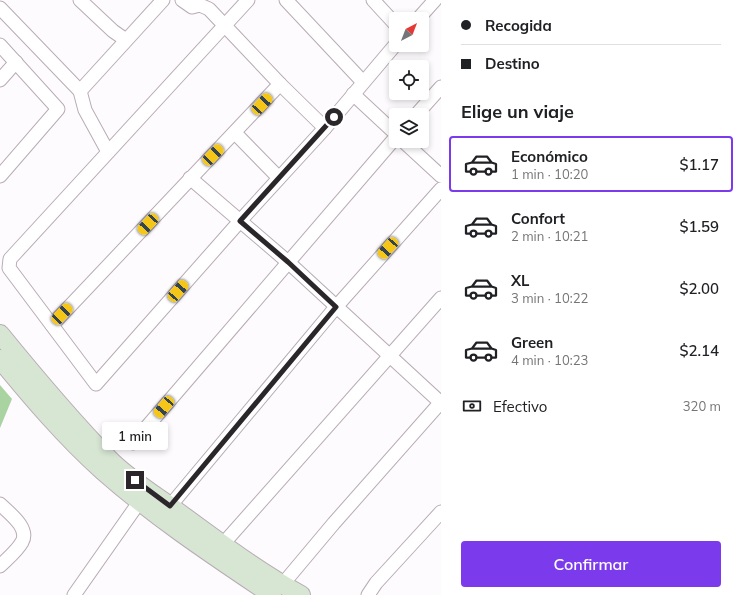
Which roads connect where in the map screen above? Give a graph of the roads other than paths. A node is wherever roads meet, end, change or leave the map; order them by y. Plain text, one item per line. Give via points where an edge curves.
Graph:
1 (80, 0) edge
2 (163, 0) edge
3 (182, 0) edge
4 (248, 0) edge
5 (286, 0) edge
6 (373, 0) edge
7 (435, 0) edge
8 (0, 8) edge
9 (424, 12) edge
10 (389, 17) edge
11 (225, 26) junction
12 (126, 40) junction
13 (0, 45) edge
14 (389, 52) edge
15 (16, 62) junction
16 (0, 80) edge
17 (364, 82) junction
18 (280, 84) junction
19 (441, 87) edge
20 (80, 91) junction
21 (353, 94) junction
22 (422, 108) edge
23 (325, 128) junction
24 (389, 129) edge
25 (235, 133) junction
26 (389, 144) edge
27 (411, 148) edge
28 (108, 152) junction
29 (0, 176) edge
30 (441, 176) edge
31 (190, 178) junction
32 (280, 178) junction
33 (441, 189) edge
34 (240, 221) junction
35 (288, 262) junction
36 (441, 298) edge
37 (336, 307) junction
38 (52, 325) junction
39 (0, 334) edge
40 (389, 356) junction
41 (0, 359) edge
42 (441, 402) edge
43 (133, 443) dead end
44 (140, 501) junction
45 (0, 504) edge
46 (170, 506) junction
47 (441, 512) edge
48 (222, 544) junction
49 (0, 566) edge
50 (277, 590) edge
51 (77, 593) edge
52 (301, 595) edge
53 (368, 595) edge

1 - 12 street
2 - 12 street
3 - 11 street via 192,6 200,5 209,9
4 - 11 street
5 - 17 street
6 - 10 street
7 - 9 street
8 - 20 street
11 - 18 street
11 - 28 street
12 - 20 street
13 - 15 street
14 - 17 street
15 - 16 street
15 - 29 street via 58,109
17 - 21 street
18 - 23 street
18 - 25 street
19 - 22 street
20 - 28 street via 85,110
21 - 23 street
21 - 24 street
23 - 32 street
25 - 31 street
25 - 32 street
26 - 35 street
27 - 30 street
28 - 38 street via 10,259 9,268
31 - 34 street
31 - 38 street
32 - 34 street
33 - 37 street
34 - 35 street
34 - 38 street via 96,384
35 - 37 street
35 - 43 street
36 - 40 street
37 - 40 street
37 - 46 street
39 - 46 street via 41,384 111,461
40 - 42 street
40 - 48 street
41 - 44 street via 80,449
42 - 50 street
44 - 50 street via 214,556
44 - 51 street
45 - 49 street via 24,532 22,542
46 - 48 street
47 - 53 street
48 - 50 street
50 - 52 street

